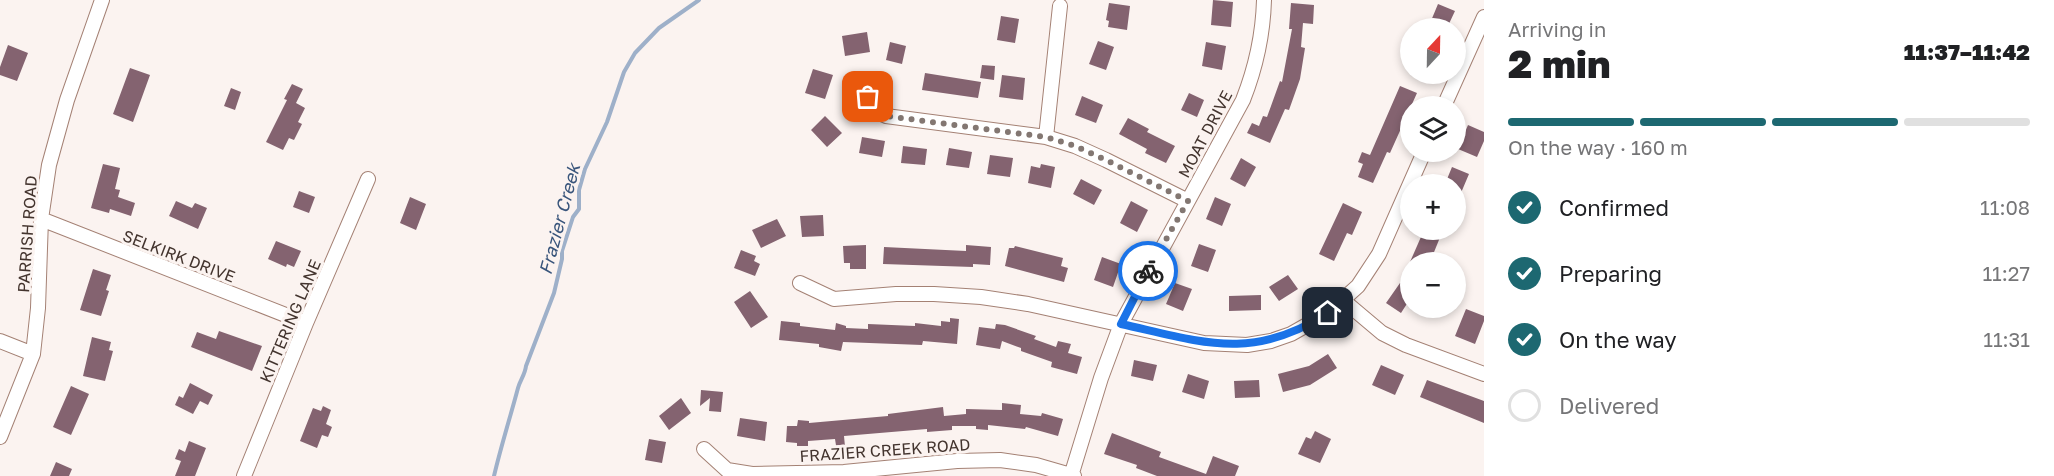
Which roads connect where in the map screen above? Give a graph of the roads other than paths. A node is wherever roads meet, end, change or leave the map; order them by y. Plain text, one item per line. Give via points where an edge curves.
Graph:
1 (102, 0) edge
2 (1264, 0) edge
3 (1060, 6) dead end
4 (1484, 17) edge
5 (1448, 96) edge
6 (868, 97) dead end
7 (1046, 137) junction
8 (1419, 162) edge
9 (368, 179) dead end
10 (1188, 201) junction
11 (41, 219) junction
12 (800, 283) dead end
13 (1344, 301) junction
14 (306, 323) junction
15 (1121, 324) junction
16 (0, 340) edge
17 (33, 354) junction
18 (1484, 374) edge
19 (0, 437) edge
20 (704, 449) dead end
21 (244, 476) edge
22 (1072, 476) edge

1 - 11 street, PARRISH ROAD via 64,111 49,165
2 - 10 street, MOAT DRIVE via 1253,75
3 - 7 street
4 - 5 street
6 - 7 street via 873,110 886,116
7 - 10 street via 1075,146
8 - 13 street via 1378,254
9 - 14 street, KITTERING LANE
10 - 15 street, MOAT DRIVE
11 - 14 street, SELKIRK DRIVE
11 - 17 street, PARRISH ROAD
12 - 15 street via 834,299 896,294 981,297
13 - 15 street via 1291,334 1247,345 1204,343
13 - 18 street via 1382,333
14 - 21 street, KITTERING LANE
15 - 22 street, MOAT DRIVE
16 - 17 street
17 - 19 street, PARRISH ROAD
20 - 22 street, FRAZIER CREEK ROAD via 727,470 752,474 844,472 1000,460

